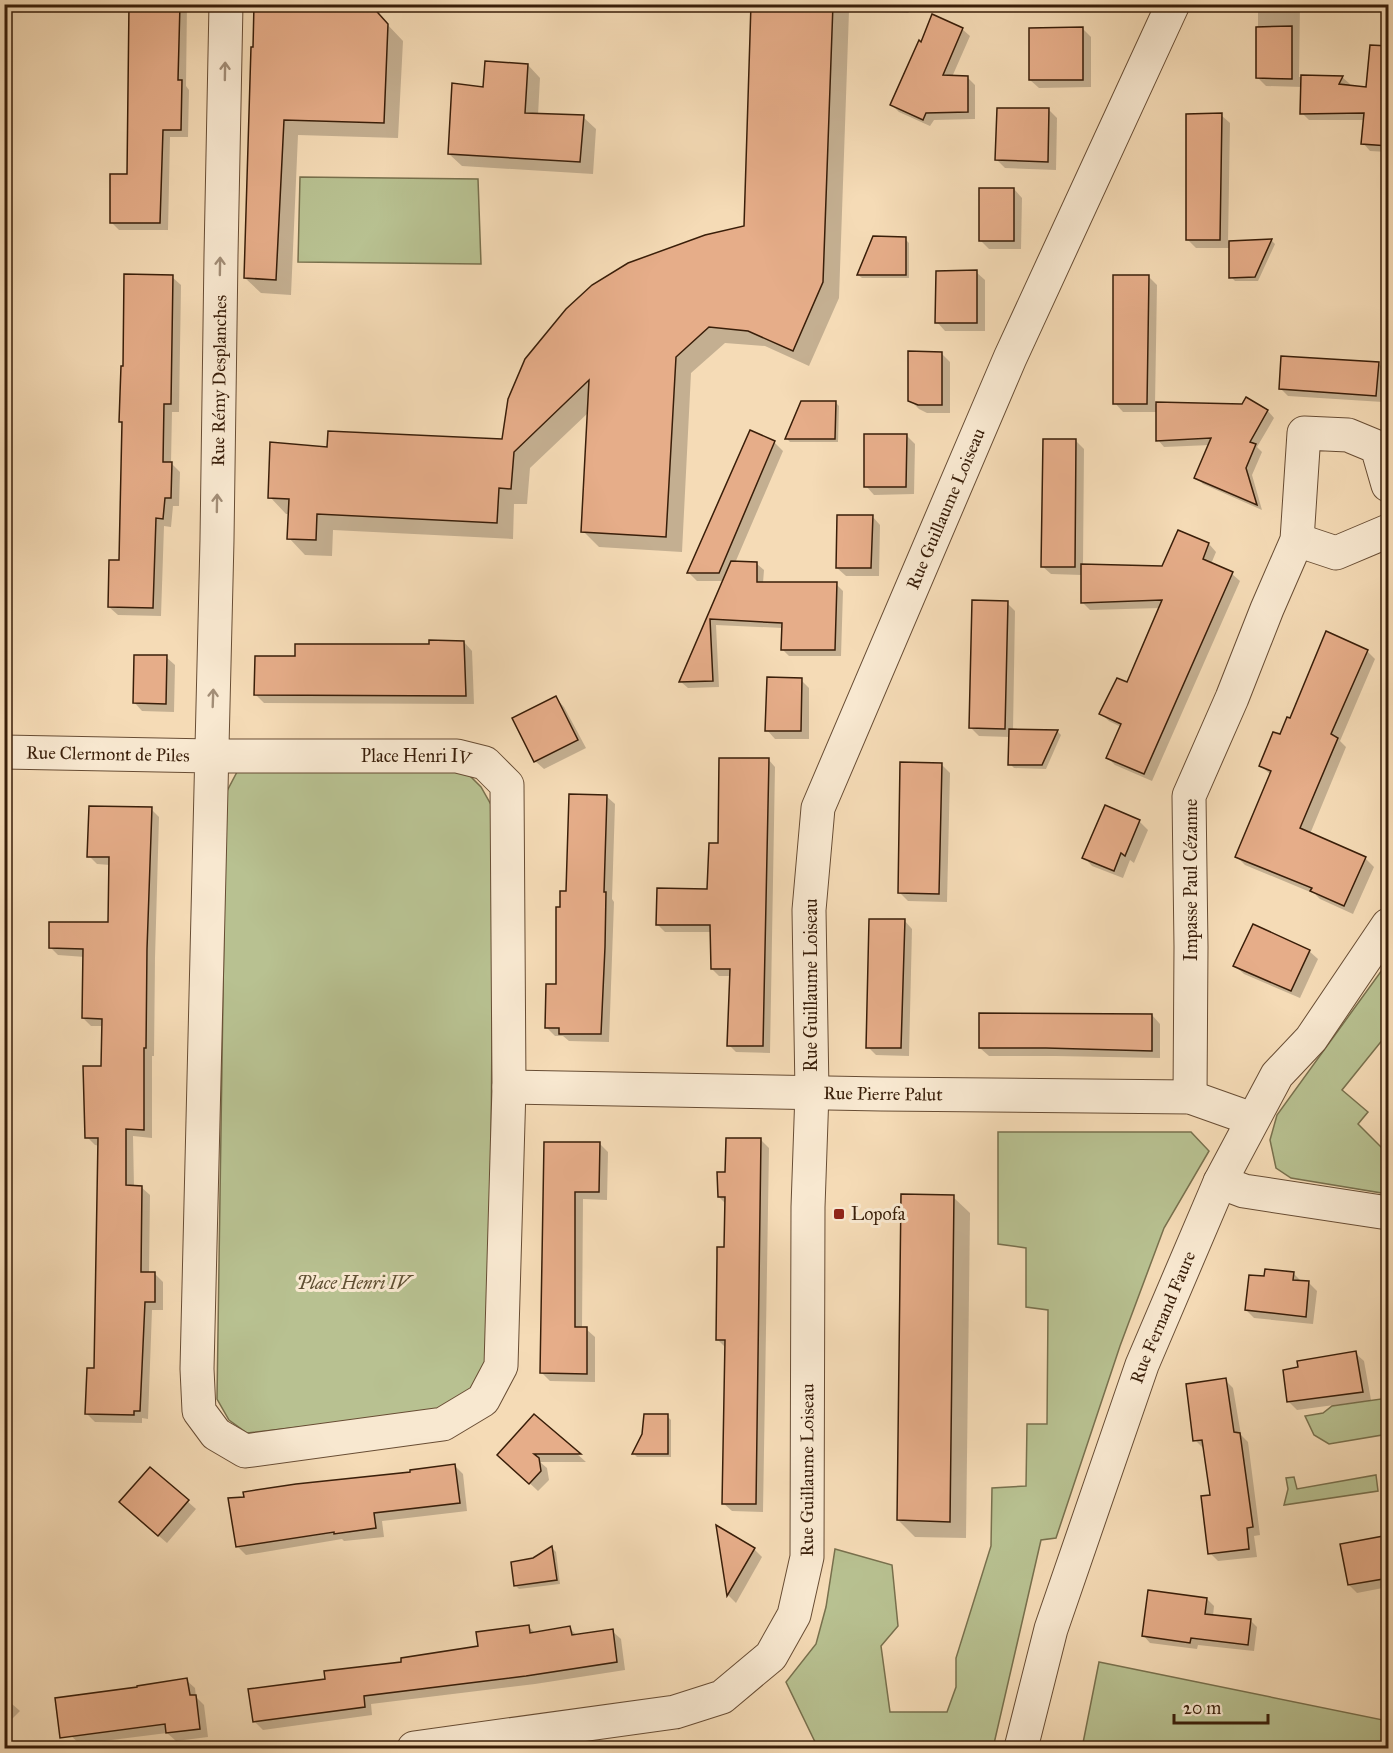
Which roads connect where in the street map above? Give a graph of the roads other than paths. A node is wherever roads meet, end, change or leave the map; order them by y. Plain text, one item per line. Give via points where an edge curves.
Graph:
1 (226, 4) edge
2 (1173, 4) edge
3 (1389, 485) edge
4 (1389, 531) edge
5 (1297, 540) junction
6 (4, 753) edge
7 (211, 756) junction
8 (1389, 925) edge
9 (509, 1087) junction
10 (812, 1092) junction
11 (1190, 1097) junction
12 (1252, 1119) junction
13 (1220, 1182) junction
14 (1389, 1213) edge
15 (414, 1749) edge
16 (1021, 1749) edge

7 -> 1 street, Rue Rémy Desplanches
2 - 10 street, Rue Guillaume Loiseau via 1010,358 818,808 809,910
3 - 5 street, Impasse Paul Cézanne via 1377,447 1348,435 1304,433
4 - 5 street via 1336,553
5 - 11 street, Impasse Paul Cézanne via 1189,796
6 - 7 street, Rue Clermont de Piles
7 - 9 street, Place Henri IV via 457,756 485,763 507,785
7 - 9 street, Place Henri IV via 197,1368 199,1411 216,1434 245,1450 257,1449 443,1424 483,1400 501,1366
8 - 12 street, Rue Fernand Faure via 1311,1039 1277,1075
9 - 10 street, Rue Pierre Palut
10 - 11 street, Rue Pierre Palut
10 - 15 street, Rue Guillaume Loiseau via 807,1557 794,1615 771,1656 722,1697 675,1712
11 - 12 street, Rue Pierre Palut
12 - 13 street, Rue Fernand Faure
13 - 14 street via 1244,1191
13 - 16 street, Rue Fernand Faure via 1142,1365 1051,1629

